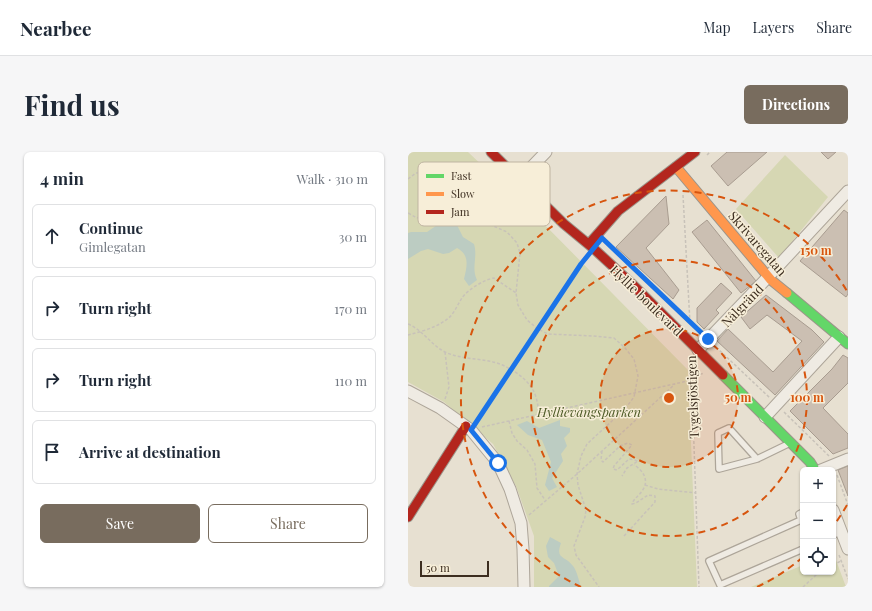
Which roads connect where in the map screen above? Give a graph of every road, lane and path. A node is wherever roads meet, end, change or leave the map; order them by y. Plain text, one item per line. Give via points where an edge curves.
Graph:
1 (490, 152) edge
2 (546, 152) edge
3 (695, 152) edge
4 (500, 162) edge
5 (536, 162) edge
6 (676, 167) junction
7 (418, 173) edge
8 (408, 179) edge
9 (685, 181) junction
10 (848, 191) edge
11 (550, 209) edge
12 (408, 213) edge
13 (418, 218) edge
14 (493, 226) edge
15 (591, 246) junction
16 (768, 277) junction
17 (516, 293) junction
18 (667, 300) dead end
19 (690, 322) junction
20 (408, 324) edge
21 (538, 329) junction
22 (421, 332) junction
23 (408, 335) edge
24 (839, 337) junction
25 (708, 339) junction
26 (848, 344) edge
27 (694, 346) junction
28 (445, 352) junction
29 (510, 370) junction
30 (706, 373) dead end
31 (692, 380) junction
32 (676, 383) junction
33 (408, 391) edge
34 (635, 392) junction
35 (776, 404) junction
36 (440, 408) junction
37 (539, 414) junction
38 (765, 417) junction
39 (509, 421) junction
40 (469, 428) junction
41 (790, 443) junction
42 (602, 451) junction
43 (757, 459) junction
44 (848, 459) edge
45 (634, 464) junction
46 (834, 465) junction
47 (813, 467) edge
48 (829, 467) edge
49 (577, 474) junction
50 (622, 476) dead end
51 (645, 485) junction
52 (696, 493) junction
53 (545, 500) junction
54 (848, 505) edge
55 (408, 518) edge
56 (800, 521) edge
57 (521, 523) junction
58 (837, 533) edge
59 (624, 536) dead end
60 (800, 550) edge
61 (843, 551) edge
62 (841, 561) junction
63 (836, 564) edge
64 (816, 575) edge
65 (848, 579) edge
66 (524, 587) edge
67 (599, 587) edge
68 (699, 587) edge
69 (803, 587) edge

1 - 4 street, Hyllie boulevard
2 - 5 street
3 - 6 street
6 - 9 street, Skrivaregatan
6 - 15 street via 618,211
7 - 8 path
9 - 16 street, Skrivaregatan
9 - 19 path, Tygelsjöstigen
10 - 16 street, Nålgränd
11 - 15 street, Hyllie boulevard
12 - 13 path
14 - 17 path via 507,232 516,243 520,254
15 - 21 path
15 - 27 street, Hyllie boulevard
16 - 24 street, Skrivaregatan
16 - 25 street, Nålgränd
17 - 21 path via 518,305 527,320
17 - 22 path via 494,278 487,279 463,296 446,320
18 - 19 path
19 - 25 path
19 - 27 path, Tygelsjöstigen
20 - 22 path
21 - 29 path
21 - 34 path via 548,334 614,338 634,359 638,376
22 - 23 path
22 - 28 path
24 - 26 street, Skrivaregatan
24 - 35 street
25 - 27 street, Nålgränd
25 - 35 path
27 - 31 path, Tygelsjöstigen
27 - 38 street, Hyllie boulevard
28 - 29 path via 493,362
28 - 36 path via 449,387
29 - 37 path via 532,389
29 - 40 path
30 - 31 path via 698,374
31 - 32 path
31 - 52 path, Tygelsjöstigen
32 - 34 path
32 - 42 path
33 - 36 street
34 - 37 path
34 - 49 path via 626,409 587,444 580,456
35 - 38 street
35 - 46 path via 830,456
36 - 40 street
37 - 39 path
38 - 41 street, Hyllie boulevard
39 - 40 path
39 - 53 path via 512,433 535,464 537,488
40 - 55 street
40 - 57 street via 498,463
41 - 43 lane
41 - 47 street, Hyllie boulevard
42 - 45 path via 603,462 628,442 632,445 613,469 617,470 629,459 638,461
42 - 49 path
43 - 43 lane via 729,428 718,433 719,469
44 - 46 street
45 - 50 path via 627,468
45 - 51 path via 645,474
46 - 48 street
46 - 54 path
49 - 53 path
49 - 67 path via 586,510 574,546 576,555
51 - 52 path
51 - 59 path via 632,504 648,495 656,496 654,502
52 - 68 path, Tygelsjöstigen
53 - 57 path
56 - 60 lane via 709,561 720,585
57 - 66 street
58 - 61 street
61 - 62 path
62 - 63 path
62 - 65 path
64 - 69 path

